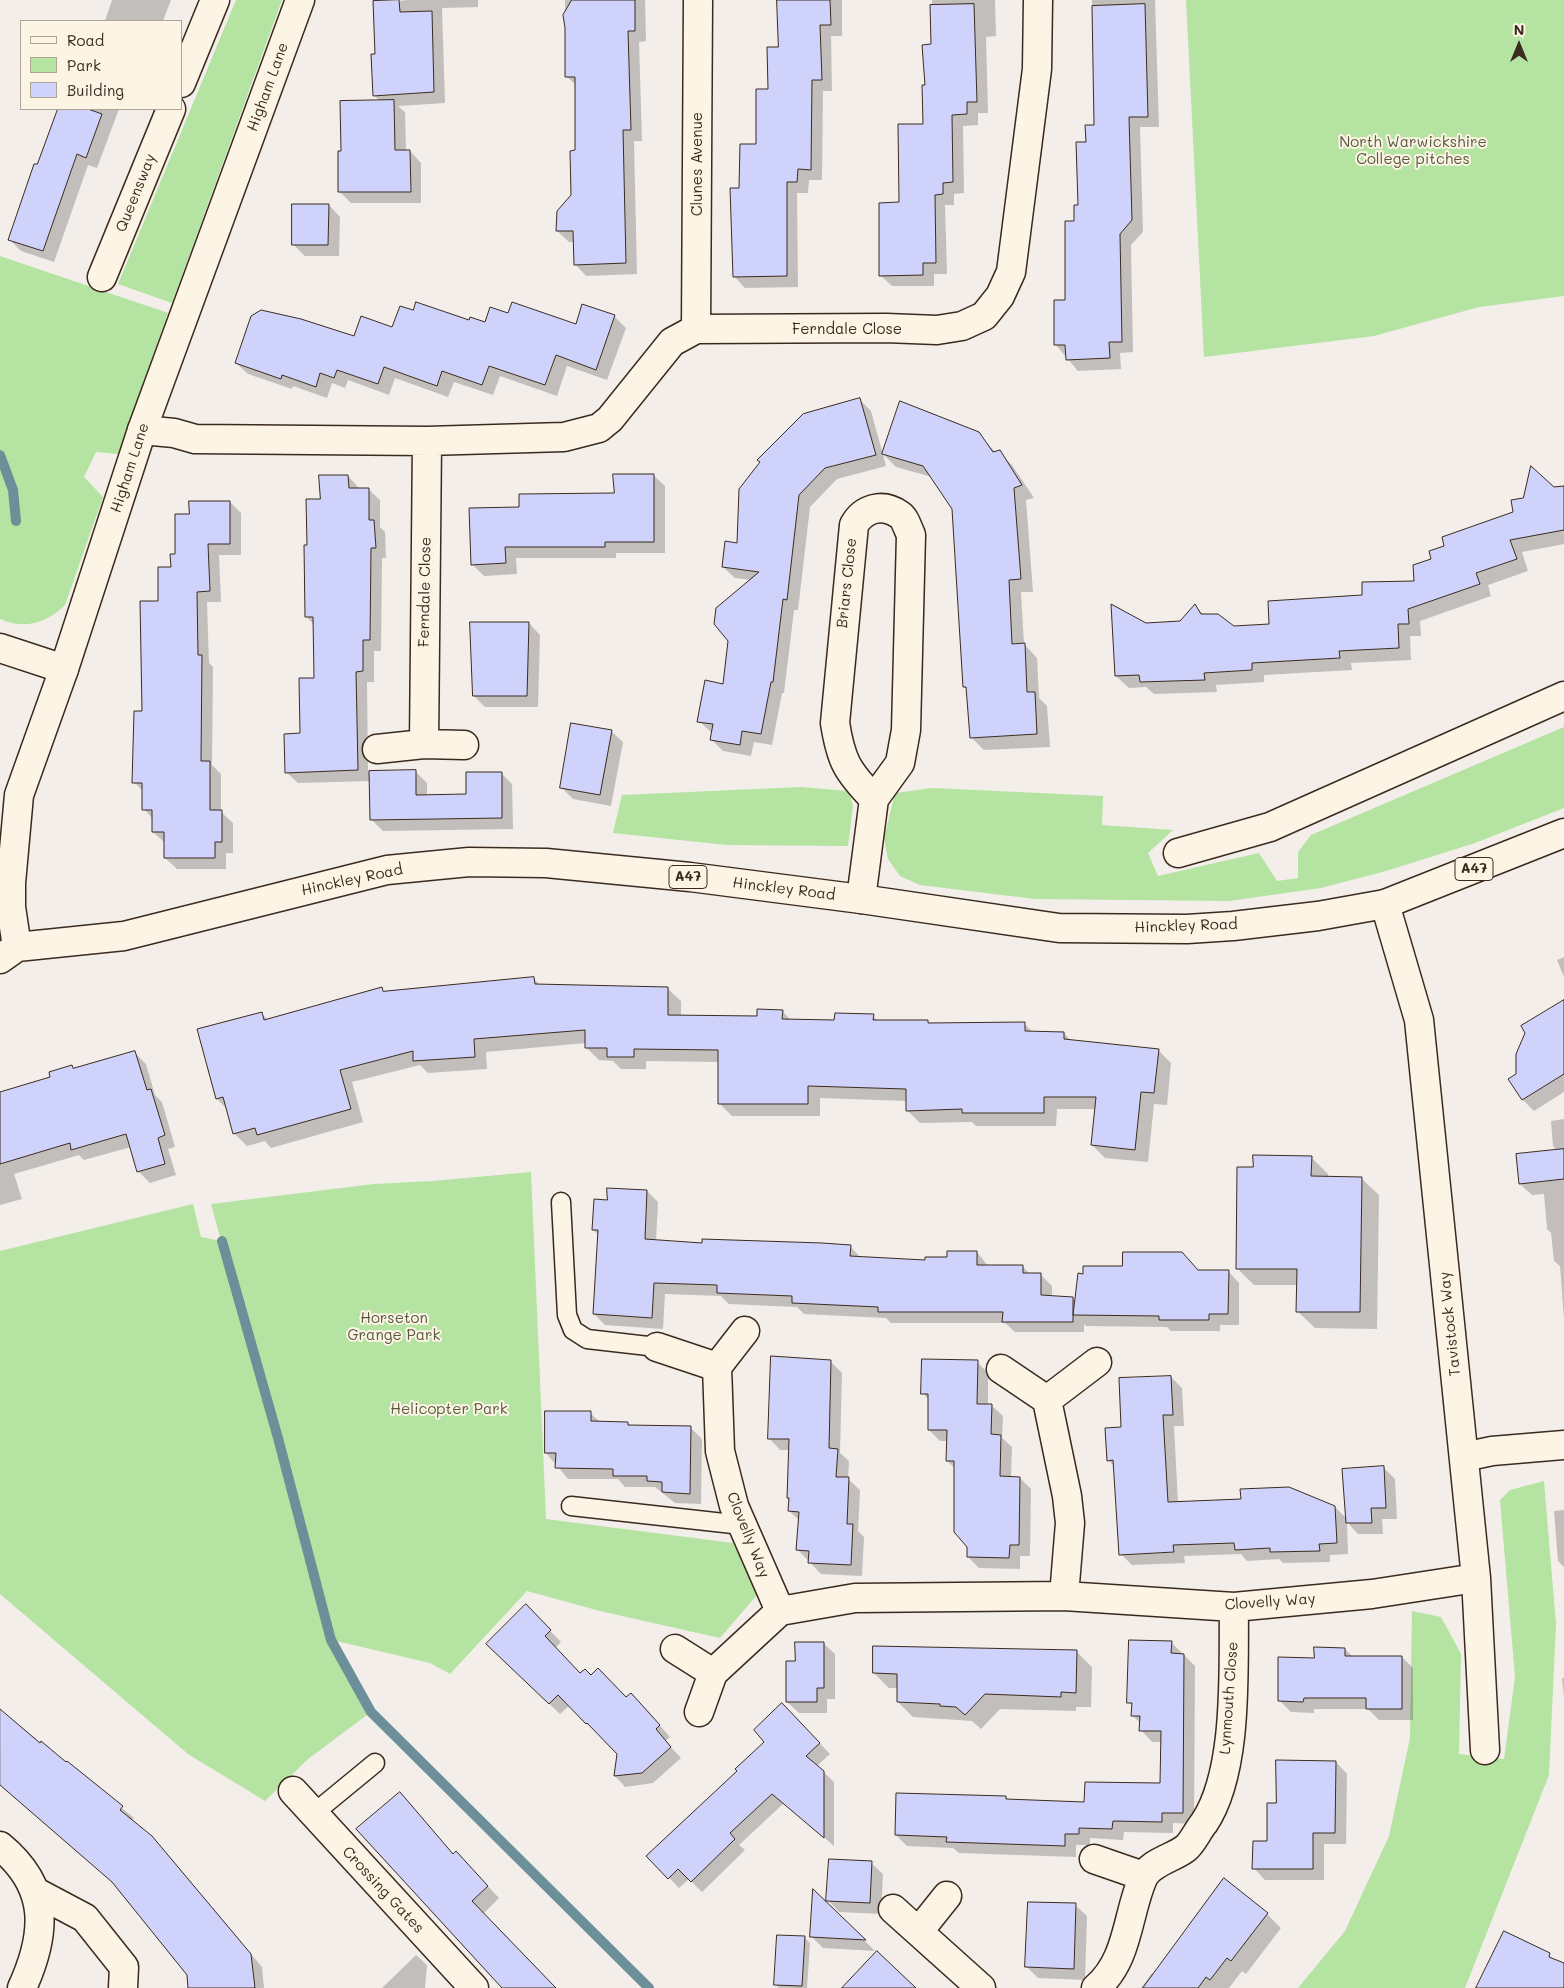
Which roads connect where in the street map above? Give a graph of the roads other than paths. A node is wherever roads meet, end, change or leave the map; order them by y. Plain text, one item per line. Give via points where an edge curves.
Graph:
1 (215, 0) edge
2 (300, 0) edge
3 (698, 0) edge
4 (1038, 0) edge
5 (182, 81) edge
6 (171, 110) edge
7 (102, 277) dead end
8 (696, 328) junction
9 (142, 430) junction
10 (427, 441) junction
11 (0, 648) edge
12 (64, 669) junction
13 (1564, 696) edge
14 (424, 744) junction
15 (464, 745) dead end
16 (377, 749) dead end
17 (874, 798) junction
18 (1564, 833) edge
19 (1178, 853) dead end
20 (861, 899) junction
21 (1385, 904) junction
22 (9, 953) edge
23 (561, 1202) dead end
24 (745, 1331) dead end
25 (657, 1347) joint
26 (1097, 1362) dead end
27 (717, 1367) junction
28 (1001, 1369) dead end
29 (1047, 1400) junction
30 (1564, 1445) edge
31 (1464, 1457) junction
32 (571, 1506) dead end
33 (742, 1525) junction
34 (1476, 1578) junction
35 (1064, 1596) junction
36 (1234, 1606) junction
37 (780, 1611) junction
38 (675, 1649) dead end
39 (713, 1672) junction
40 (699, 1712) dead end
41 (1484, 1750) dead end
42 (375, 1763) dead end
43 (293, 1791) dead end
44 (313, 1814) junction
45 (0, 1846) edge
46 (1094, 1859) dead end
47 (1144, 1876) junction
48 (36, 1892) junction
49 (947, 1896) dead end
50 (893, 1909) dead end
51 (919, 1931) junction
52 (22, 1988) edge
53 (123, 1988) edge
54 (474, 1988) edge
55 (980, 1988) edge
56 (1096, 1988) edge

1 - 5 street
2 - 9 street, Higham Lane
3 - 8 street, Clunes Avenue
4 - 8 street, Ferndale Close via 1037,70 1011,272 1000,296 984,316 962,326 937,330
6 - 7 street, Queensway
8 - 10 street via 672,342 610,419 599,428 564,437
9 - 10 street via 195,439
9 - 12 street, Higham Lane
10 - 14 street, Ferndale Close
11 - 12 street
12 - 22 street, Higham Lane via 19,795
13 - 19 street via 1270,827
14 - 15 street
14 - 16 street
17 - 17 street, Briars Close via 850,774 839,750 835,723 854,525 860,514 873,508 901,515 911,535 906,730 900,763
17 - 20 street, Briars Close
18 - 21 street, Hinckley Road / A47
20 - 21 street, Hinckley Road / A47 via 1059,928 1232,926
20 - 22 street, Hinckley Road / A47 via 546,863 469,862 387,870 124,936
21 - 31 street, Tavistock Way via 1419,1020
23 - 25 lane via 566,1315 574,1330 587,1339
24 - 27 street
25 - 27 street
26 - 29 street
27 - 33 street, Clovelly Way via 720,1451
28 - 29 street
29 - 35 street via 1070,1523
30 - 31 street via 1492,1451
31 - 34 street, Tavistock Way
32 - 33 lane
33 - 37 street, Clovelly Way
34 - 36 street, Clovelly Way via 1372,1594
34 - 41 street, Tavistock Way
35 - 36 street, Clovelly Way
35 - 37 street, Clovelly Way via 856,1598
36 - 47 street, Lynmouth Close via 1230,1743 1217,1796 1210,1814 1187,1847 1157,1864
37 - 39 street
38 - 39 street
39 - 40 street
42 - 44 lane
43 - 44 street, Crossing Gates
44 - 54 street, Crossing Gates
45 - 48 street via 18,1861
46 - 47 street
47 - 56 street via 1123,1948 1104,1981
48 - 52 street via 40,1928 36,1958
48 - 53 street via 85,1918 124,1967
49 - 51 street
50 - 51 street
51 - 55 street

